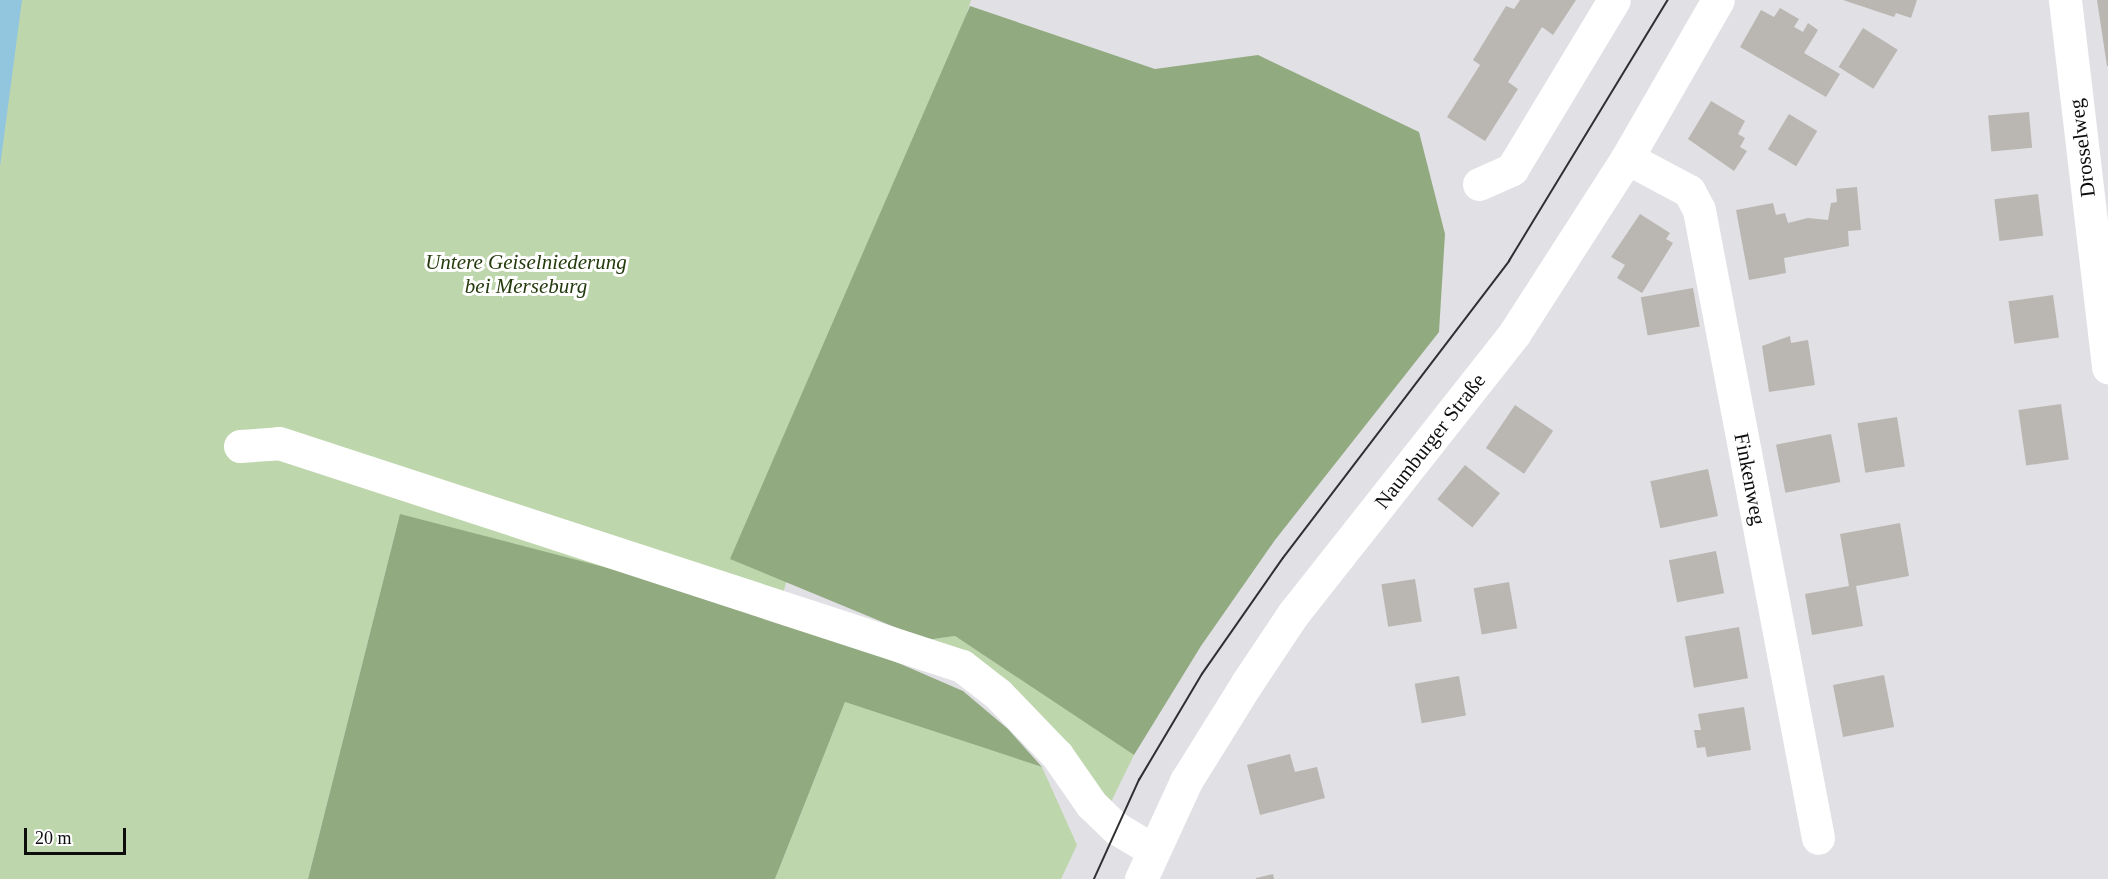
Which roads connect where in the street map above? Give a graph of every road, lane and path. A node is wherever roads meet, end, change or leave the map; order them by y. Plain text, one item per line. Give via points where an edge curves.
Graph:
1 (1614, 0) edge
2 (1718, 0) edge
3 (2065, 0) edge
4 (1627, 158) junction
5 (1479, 184) dead end
6 (2108, 367) edge
7 (240, 446) dead end
8 (1818, 838) dead end
9 (1147, 865) edge

1 - 5 street via 1512,169
2 - 4 street, Naumburger Straße
3 - 6 street, Drosselweg
4 - 8 street, Finkenweg via 1689,191 1699,210
4 - 9 street, Naumburger Straße via 1514,334 1293,615 1186,781
7 - 9 street via 279,443 962,666 998,694 1057,755 1091,804

